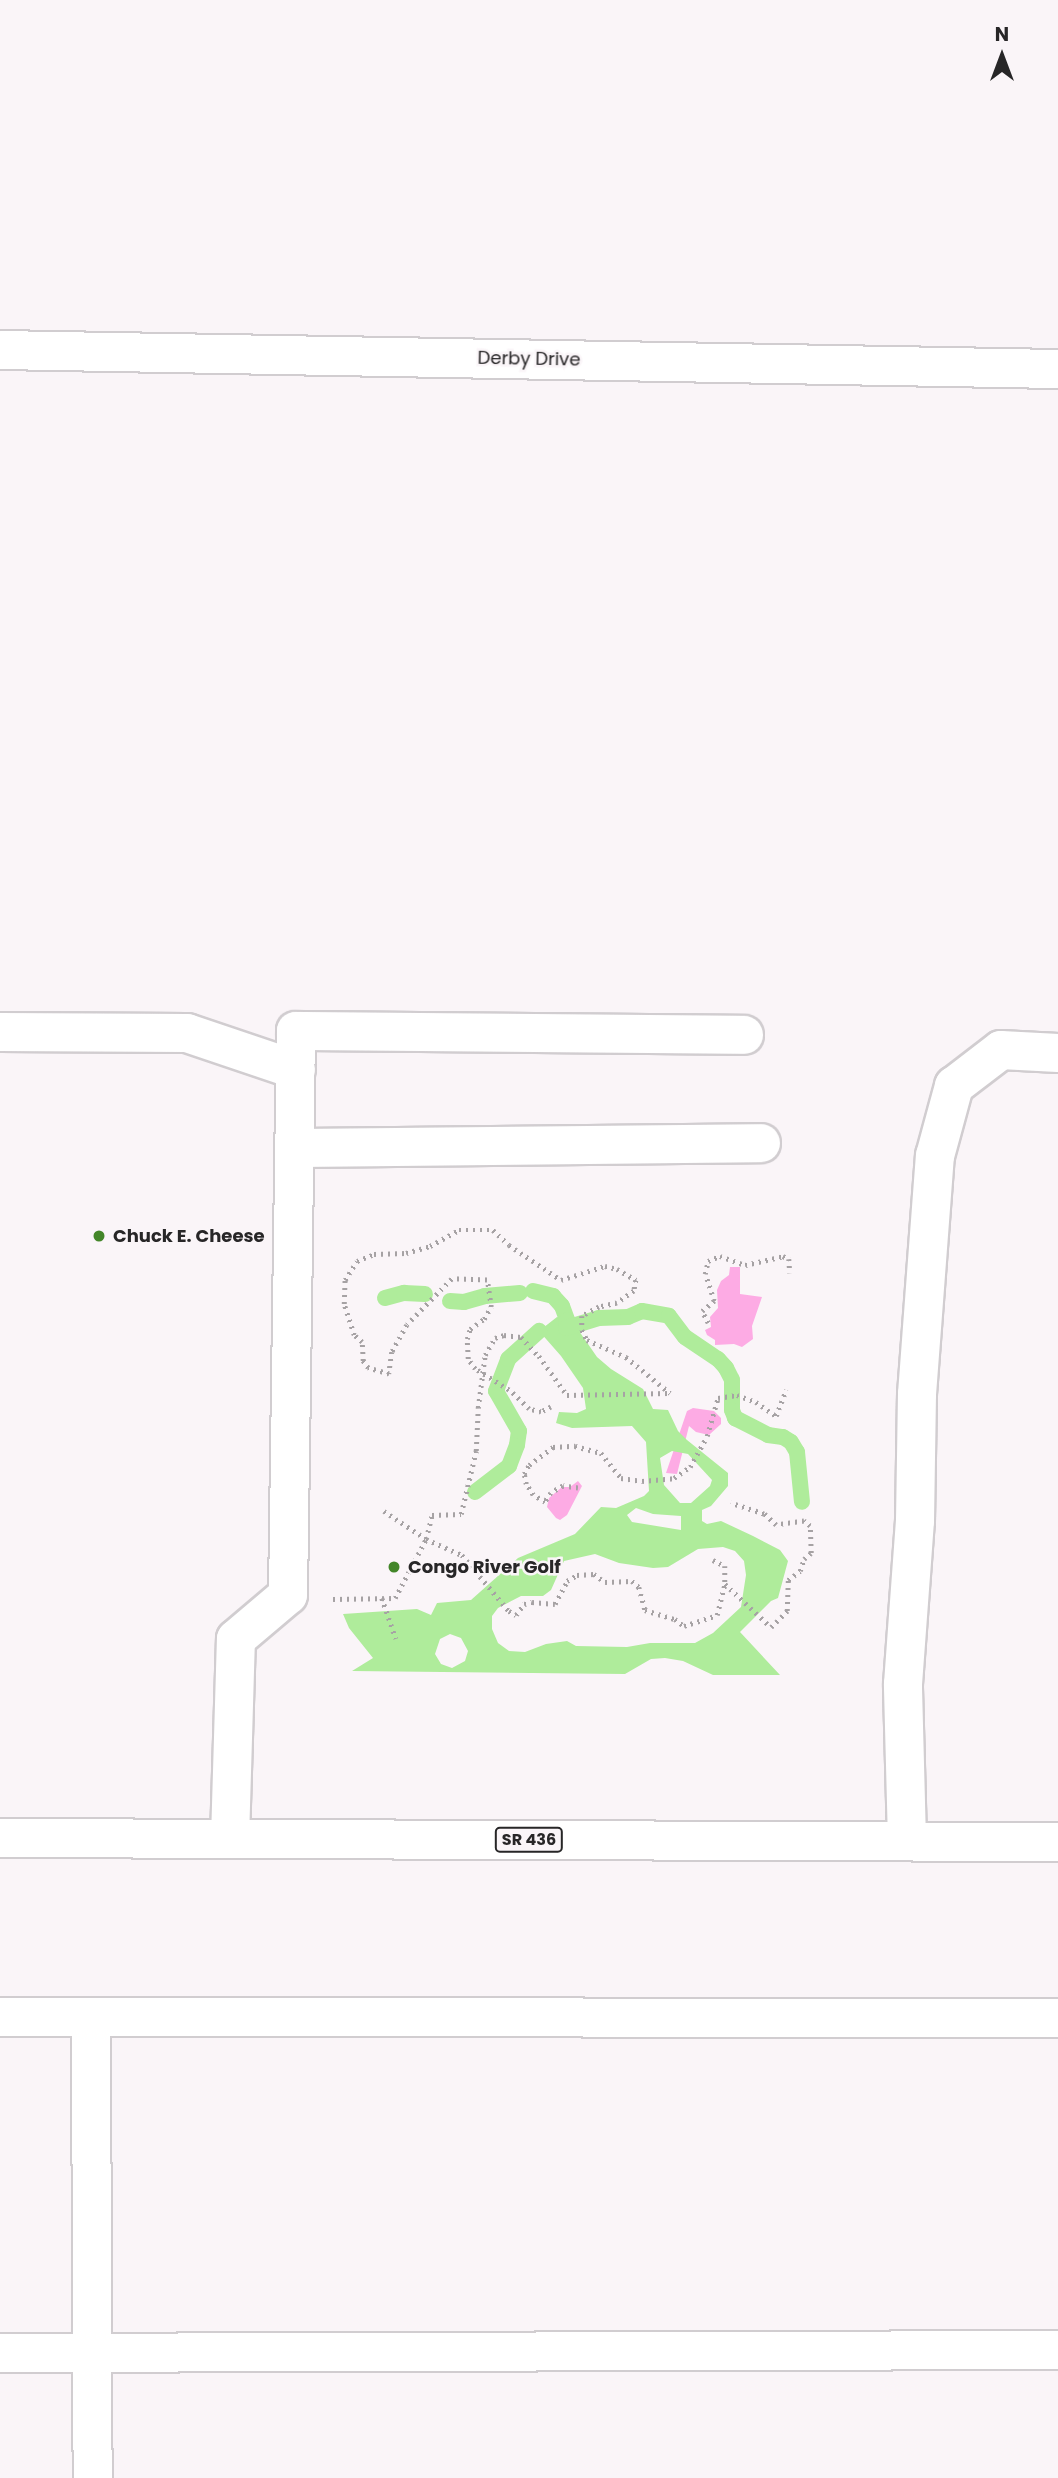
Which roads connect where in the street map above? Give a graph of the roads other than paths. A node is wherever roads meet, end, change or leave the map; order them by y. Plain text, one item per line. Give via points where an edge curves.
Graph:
1 (0, 349) edge
2 (1058, 369) edge
3 (0, 1032) edge
4 (744, 1035) dead end
5 (1058, 1053) edge
6 (296, 1070) junction
7 (761, 1143) dead end
8 (295, 1148) junction
9 (0, 1838) edge
10 (230, 1839) junction
11 (907, 1841) junction
12 (1058, 1842) edge
13 (0, 2017) edge
14 (91, 2017) junction
15 (1058, 2018) edge
16 (1058, 2350) edge
17 (93, 2352) junction
18 (0, 2353) edge
19 (93, 2478) edge

1 - 2 main road, Derby Drive
3 - 6 main road via 187,1033
4 - 6 main road via 296,1031
5 - 11 main road via 1001,1049 954,1086 935,1156 917,1394 915,1521 903,1684
6 - 8 main road
7 - 8 main road
8 - 10 main road via 288,1595 236,1639
9 - 10 main road, SR 436
10 - 11 main road, SR 436
11 - 12 main road, SR 436
13 - 14 main road
14 - 15 main road
14 - 17 main road
16 - 17 main road
17 - 18 main road
17 - 19 main road

